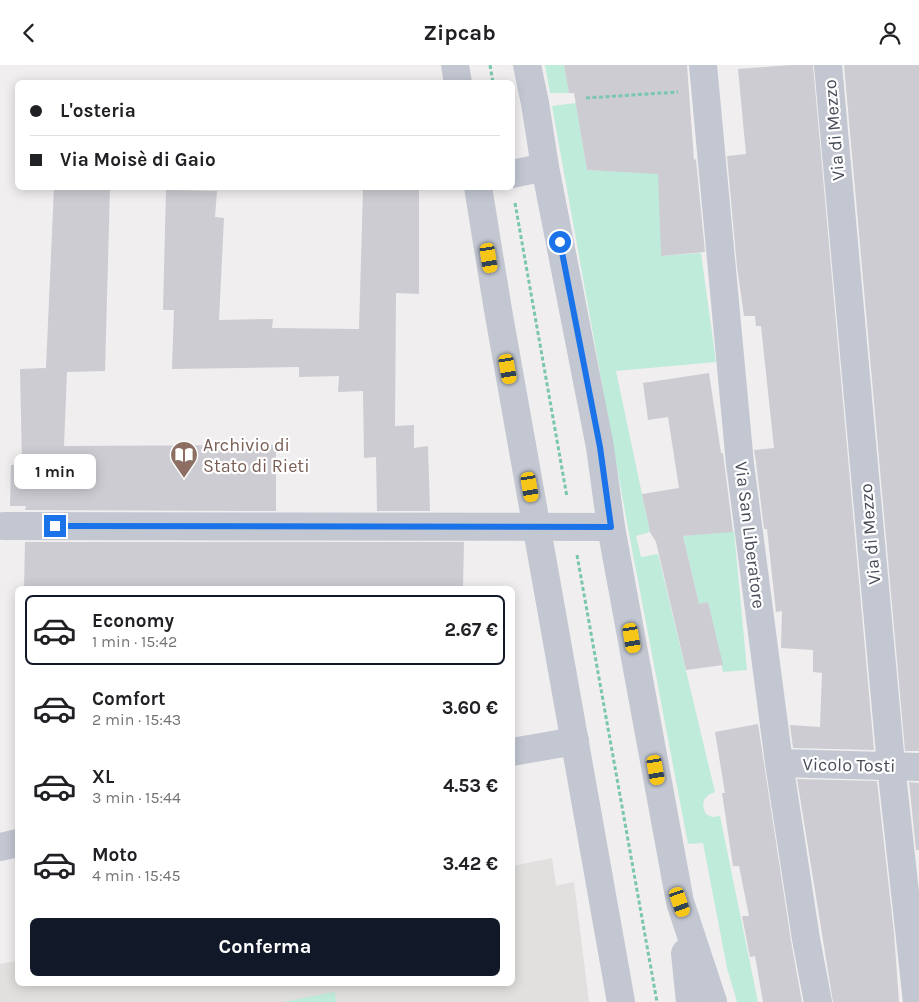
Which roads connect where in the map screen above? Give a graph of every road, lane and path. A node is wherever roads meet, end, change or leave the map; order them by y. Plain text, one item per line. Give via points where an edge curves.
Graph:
1 (455, 65) edge
2 (490, 65) edge
3 (527, 65) edge
4 (828, 65) edge
5 (705, 78) edge
6 (458, 80) edge
7 (492, 80) edge
8 (586, 98) dead end
9 (545, 167) junction
10 (515, 185) edge
11 (478, 190) edge
12 (514, 190) edge
13 (4, 526) dead end
14 (537, 526) junction
15 (572, 526) junction
16 (611, 527) junction
17 (575, 741) junction
18 (515, 752) edge
19 (779, 763) junction
20 (891, 765) junction
21 (919, 767) edge
22 (15, 844) edge
23 (0, 847) edge
24 (680, 902) junction
25 (621, 1002) edge
26 (658, 1002) edge
27 (690, 1002) edge
28 (713, 1002) edge
29 (818, 1002) edge
30 (917, 1002) edge

1 - 6 street
2 - 7 path
3 - 9 street
4 - 20 street, Via di Mezzo
5 - 8 path
5 - 19 street, Via San Liberatore via 740,464
9 - 10 street
9 - 16 street via 600,447
11 - 14 street
12 - 15 path
13 - 14 street
14 - 15 street
14 - 17 street
15 - 16 street
15 - 26 path
16 - 24 street
17 - 18 street
17 - 25 street
19 - 20 street, Vicolo Tosti
19 - 29 street, Via San Liberatore
20 - 21 street, Vicolo Tosti
20 - 30 street, Via di Mezzo
22 - 23 street
24 - 27 street
24 - 28 street

